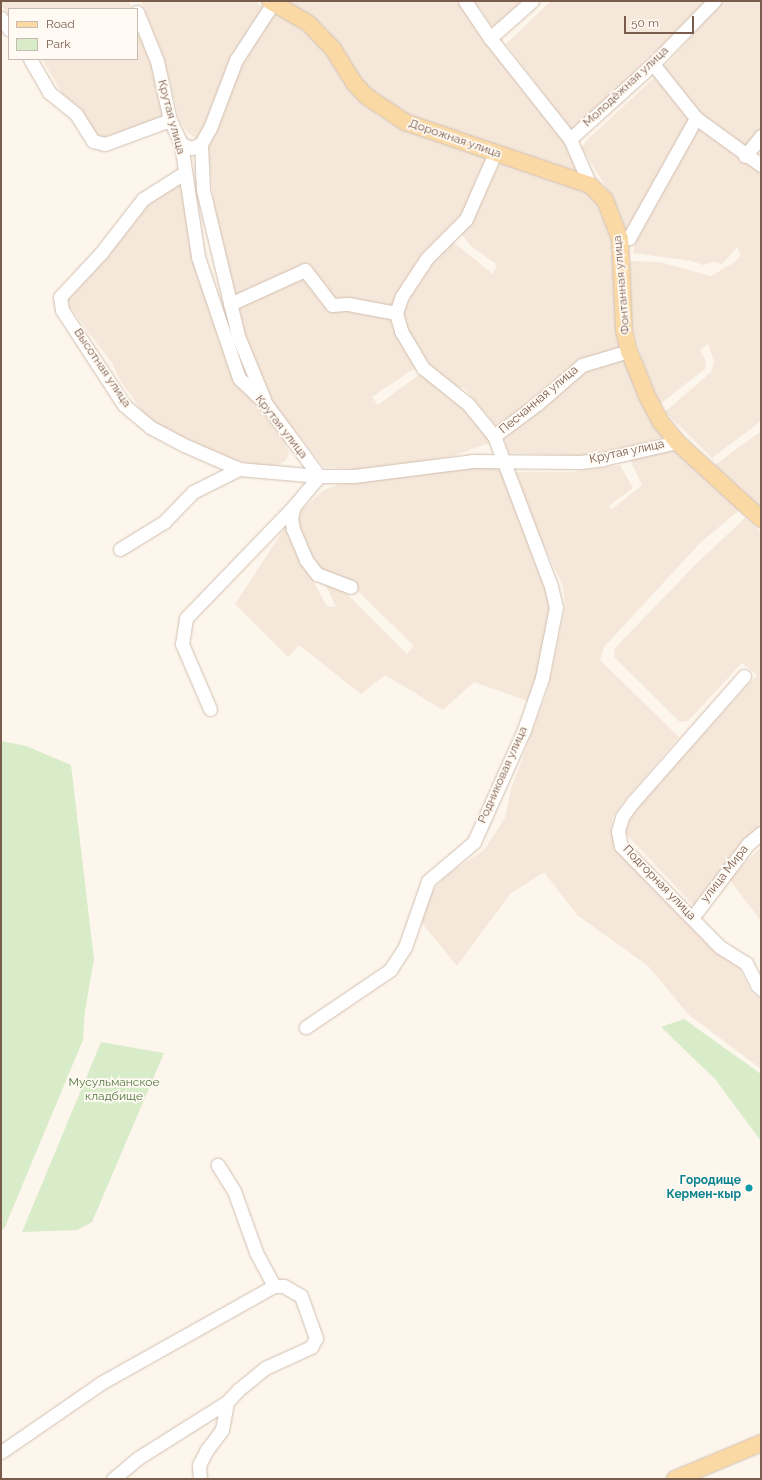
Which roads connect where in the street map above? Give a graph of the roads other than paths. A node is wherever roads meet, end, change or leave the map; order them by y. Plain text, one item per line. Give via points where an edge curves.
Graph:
1 (465, 1) edge
2 (532, 1) edge
3 (714, 1) edge
4 (271, 2) edge
5 (138, 15) edge
6 (1, 18) edge
7 (8, 28) edge
8 (490, 38) junction
9 (31, 60) edge
10 (653, 64) junction
11 (696, 118) junction
12 (170, 120) junction
13 (761, 136) edge
14 (570, 139) junction
15 (180, 144) junction
16 (201, 144) junction
17 (495, 153) junction
18 (745, 156) junction
19 (761, 165) edge
20 (184, 173) junction
21 (590, 185) junction
22 (203, 190) junction
23 (194, 224) junction
24 (620, 240) junction
25 (230, 304) junction
26 (396, 313) junction
27 (629, 350) junction
28 (266, 404) junction
29 (494, 436) junction
30 (677, 442) junction
31 (503, 462) junction
32 (240, 469) junction
33 (320, 476) junction
34 (294, 506) junction
35 (761, 519) edge
36 (120, 549) dead end
37 (352, 587) dead end
38 (744, 676) dead end
39 (210, 710) dead end
40 (761, 832) edge
41 (692, 918) junction
42 (761, 988) edge
43 (306, 1026) dead end
44 (218, 1165) dead end
45 (274, 1286) junction
46 (227, 1402) junction
47 (761, 1444) edge
48 (1, 1452) edge
49 (113, 1479) edge
50 (200, 1479) edge
51 (675, 1479) edge

1 - 8 street, Фонтанная улица
2 - 8 street
3 - 10 street, Молодёжная улица
4 - 16 street via 236,60 210,128
4 - 17 main road, Дорожная улица via 308,23 322,36 354,84 387,111 423,130
5 - 12 street, Крутая улица via 157,61
6 - 7 street
8 - 14 street, Фонтанная улица
9 - 12 street via 50,93 76,114 93,141 105,144
10 - 11 street
10 - 14 street, Молодёжная улица
11 - 18 street
11 - 24 street via 629,238
12 - 15 street, Крутая улица
13 - 18 street
14 - 21 street, Фонтанная улица
15 - 16 street via 191,148
15 - 20 street, Крутая улица
16 - 22 street
17 - 21 main road, Дорожная улица
17 - 26 street via 466,219 427,258 402,296
18 - 19 street
20 - 23 street, Крутая улица
20 - 32 street, Высотная улица via 143,199 110,243 60,297 60,304 124,405 150,427
21 - 24 main road, Фонтанная улица via 605,200
22 - 23 street
22 - 25 street
23 - 28 street, Крутая улица via 198,257 239,378
24 - 27 main road, Фонтанная улица via 622,311
25 - 26 street via 305,270 332,305 348,304
25 - 28 street via 238,336
26 - 29 street, Песчанная улица via 401,331 423,368 468,404
27 - 29 street, Песчанная улица via 582,365 538,404
27 - 30 main road, Фонтанная улица via 647,396 661,422
28 - 33 street, Крутая улица
29 - 31 street, Песчанная улица
30 - 31 street, Крутая улица via 595,460
30 - 35 main road, Фонтанная улица
31 - 33 street, Крутая улица via 472,461 354,476
31 - 43 street, Родниковая улица via 551,586 556,607 540,685 524,730 474,842 428,881 405,947 390,970
32 - 33 street, Высотная улица
32 - 36 street via 193,492 164,522
33 - 34 street
34 - 37 street via 291,518 293,528 306,560 317,574
34 - 39 street via 186,618 182,644
38 - 41 street, Подгорная улица via 632,803 622,817 618,831 621,846
40 - 41 street, улица Мира via 748,844
41 - 42 street, Подгорная улица via 720,947 746,963
44 - 45 street via 234,1191 256,1252
45 - 46 street via 284,1286 301,1296 315,1341 311,1346 265,1368
45 - 48 street via 101,1383
46 - 49 street via 138,1458
46 - 50 street via 222,1430 199,1465
47 - 51 main road

